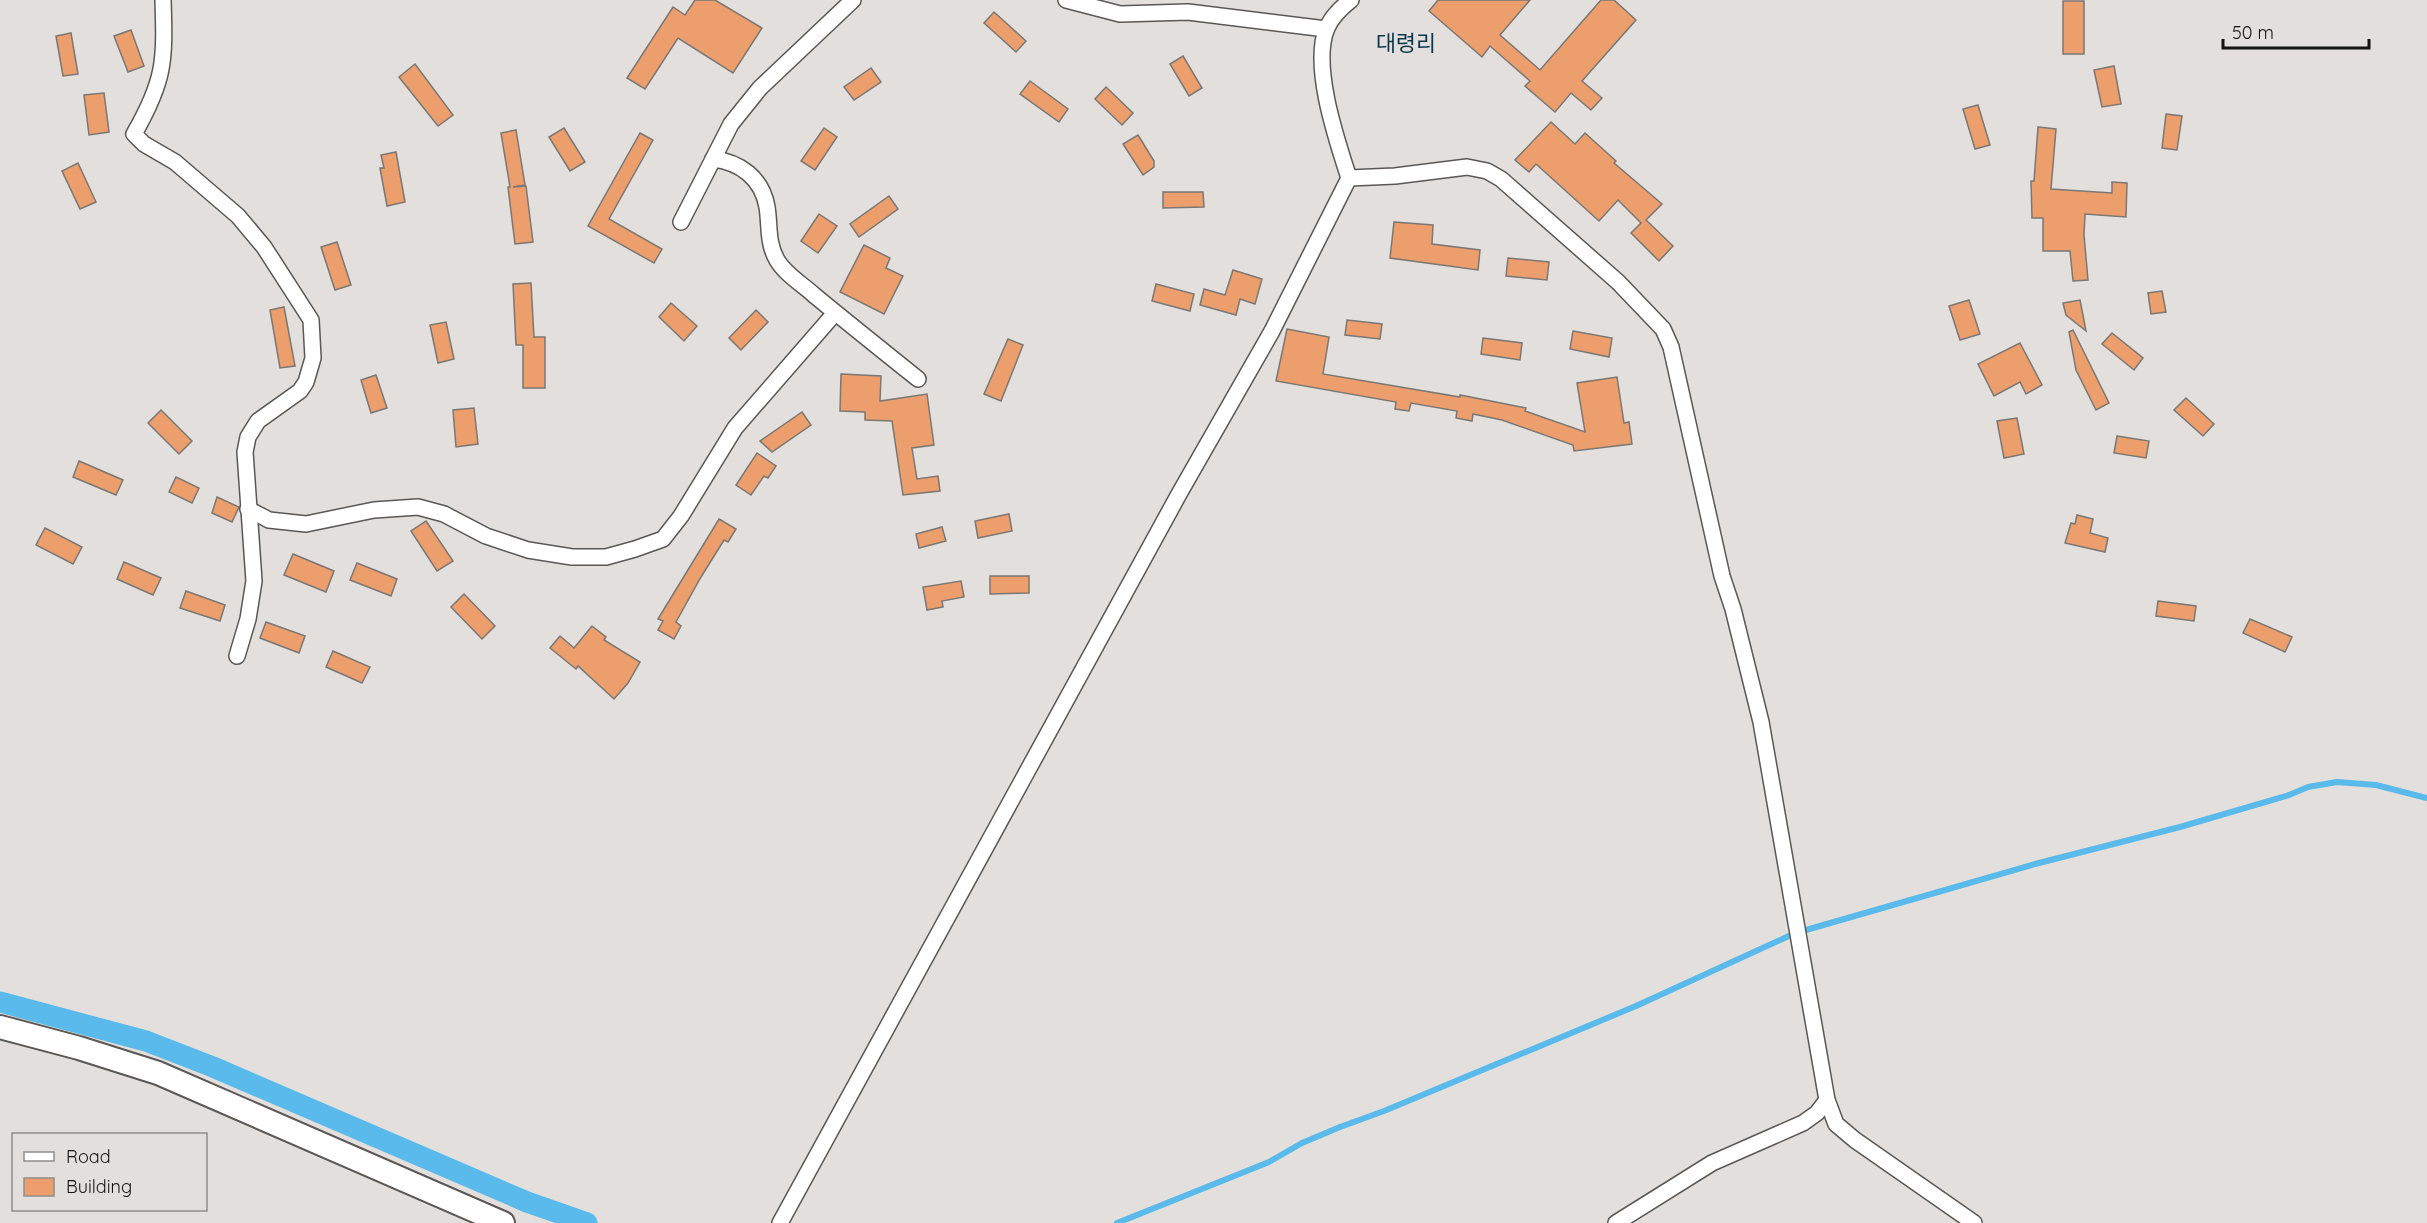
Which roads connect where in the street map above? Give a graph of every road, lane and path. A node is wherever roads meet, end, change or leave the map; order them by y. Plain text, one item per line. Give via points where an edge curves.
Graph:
1 (163, 0) edge
2 (853, 0) edge
3 (1066, 0) edge
4 (1351, 0) edge
5 (1326, 30) junction
6 (713, 159) junction
7 (1349, 178) junction
8 (681, 222) dead end
9 (835, 312) junction
10 (918, 379) dead end
11 (248, 509) junction
12 (237, 656) dead end
13 (0, 1027) edge
14 (1827, 1100) junction
15 (503, 1223) edge
16 (780, 1223) edge
17 (1616, 1223) edge
18 (1974, 1223) edge

1 - 11 street via 163,68 150,107 134,135 175,162 238,216 264,247 310,320 313,358 306,382 300,391 258,420 248,437 244,452
2 - 6 street via 760,88 731,124
3 - 5 street via 1120,14 1188,12
4 - 5 street via 1338,9
5 - 7 street via 1326,97
6 - 8 street
6 - 9 street via 738,165 752,176 767,206 772,251 779,264
7 - 14 street via 1467,167 1487,171 1618,282 1663,329 1671,347 1722,576 1761,722
7 - 16 street via 1272,331
9 - 10 street
9 - 11 street via 735,428 663,539 635,549 606,557 572,557 528,550 418,507 374,510 306,524 269,520
11 - 12 street via 254,581
13 - 15 street via 158,1073
14 - 17 street via 1803,1123 1712,1163
14 - 18 street via 1836,1124

